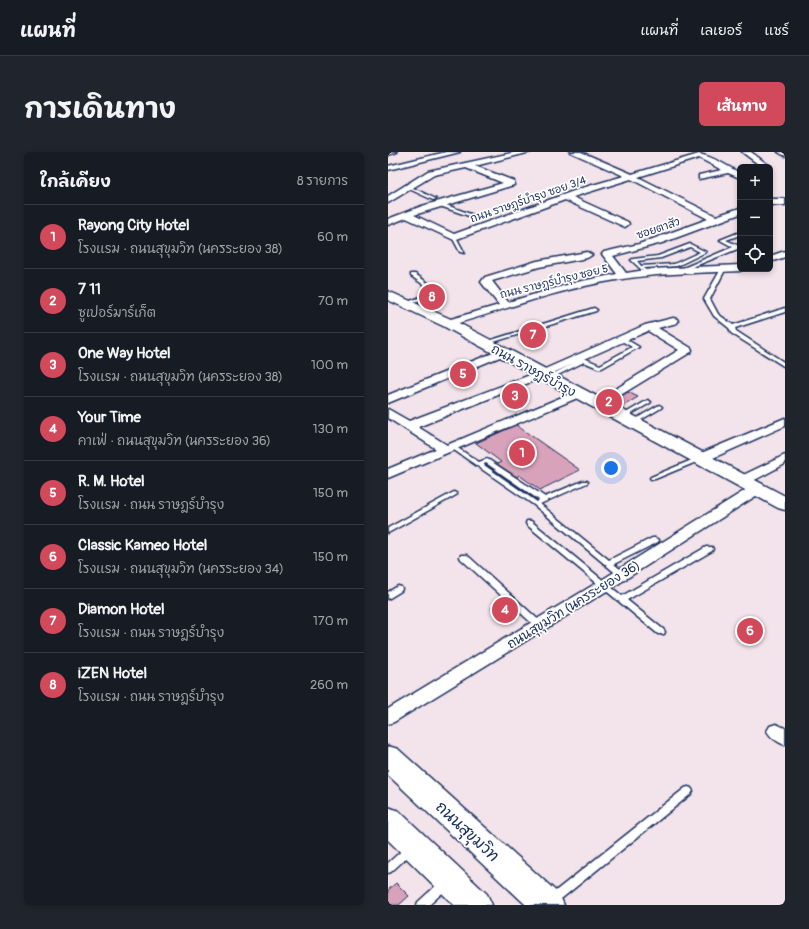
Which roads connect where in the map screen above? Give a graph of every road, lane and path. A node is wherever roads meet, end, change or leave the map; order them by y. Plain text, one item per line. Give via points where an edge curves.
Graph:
1 (393, 152) edge
2 (408, 152) edge
3 (456, 152) edge
4 (527, 152) edge
5 (598, 152) edge
6 (763, 152) edge
7 (782, 152) edge
8 (388, 153) edge
9 (747, 153) edge
10 (578, 154) edge
11 (785, 154) edge
12 (418, 160) junction
13 (763, 164) edge
14 (466, 165) junction
15 (388, 168) edge
16 (730, 170) junction
17 (431, 173) junction
18 (737, 174) edge
19 (633, 177) junction
20 (702, 177) dead end
21 (408, 187) junction
22 (566, 197) junction
23 (388, 200) edge
24 (436, 202) junction
25 (773, 202) edge
26 (785, 202) edge
27 (737, 212) edge
28 (406, 215) junction
29 (471, 215) dead end
30 (715, 219) junction
31 (388, 222) edge
32 (625, 224) dead end
33 (737, 234) edge
34 (454, 237) junction
35 (737, 246) edge
36 (737, 248) edge
37 (462, 252) dead end
38 (785, 254) edge
39 (587, 255) dead end
40 (773, 258) edge
41 (737, 268) edge
42 (688, 269) junction
43 (644, 270) junction
44 (721, 270) junction
45 (413, 274) dead end
46 (624, 276) junction
47 (388, 295) edge
48 (407, 304) junction
49 (505, 305) junction
50 (594, 310) dead end
51 (785, 310) edge
52 (673, 321) dead end
53 (448, 323) junction
54 (649, 327) junction
55 (732, 328) junction
56 (622, 339) junction
57 (485, 343) junction
58 (503, 352) junction
59 (785, 366) edge
60 (545, 376) junction
61 (578, 394) junction
62 (388, 399) edge
63 (648, 402) dead end
64 (597, 404) junction
65 (659, 407) dead end
66 (388, 413) edge
67 (627, 420) junction
68 (785, 422) edge
69 (408, 426) junction
70 (449, 448) junction
71 (699, 459) junction
72 (785, 459) edge
73 (481, 466) junction
74 (388, 474) edge
75 (653, 478) dead end
76 (742, 480) junction
77 (585, 482) dead end
78 (757, 489) junction
79 (454, 494) dead end
80 (544, 500) junction
81 (536, 504) junction
82 (785, 504) edge
83 (529, 523) dead end
84 (388, 531) edge
85 (654, 540) dead end
86 (709, 549) dead end
87 (464, 557) dead end
88 (609, 563) junction
89 (622, 574) junction
90 (605, 584) junction
91 (398, 590) dead end
92 (388, 596) edge
93 (623, 599) junction
94 (539, 625) junction
95 (661, 632) dead end
96 (388, 717) edge
97 (388, 757) edge
98 (688, 791) dead end
99 (388, 820) edge
100 (413, 846) junction
101 (388, 869) edge
102 (449, 880) junction
103 (548, 904) edge
104 (422, 905) edge
105 (476, 905) edge

1 - 8 street
2 - 12 street
3 - 12 street
4 - 14 street via 480,159
5 - 10 street
6 - 9 street
7 - 11 street
9 - 13 street
10 - 19 street
12 - 15 street
12 - 17 street
14 - 17 street
14 - 24 street via 511,183
16 - 18 street, ถนน ราษฎร์บำรุง ซอย 3/4
16 - 19 street, ถนน ราษฎร์บำรุง ซอย 3/4 via 703,156
16 - 20 street
17 - 21 street
19 - 22 street, ถนน ราษฎร์บำรุง ซอย 3/4
19 - 30 street
21 - 23 street
21 - 24 lane
22 - 32 street
22 - 34 street, ถนน ราษฎร์บำรุง ซอย 3/4
24 - 28 street
24 - 29 lane
25 - 26 street
27 - 30 street, ซอยตาสัว
28 - 31 street
28 - 34 street
30 - 46 street, ซอยตาสัว via 668,239 607,254
33 - 35 lane via 722,240
34 - 37 lane
36 - 42 lane
38 - 40 street
39 - 49 street via 537,264 488,278 486,282
41 - 44 street, ถนน ราษฎร์บำรุง ซอย 5
42 - 43 street, ถนน ราษฎร์บำรุง ซอย 5
42 - 44 street, ถนน ราษฎร์บำรุง ซอย 5
43 - 43 lane via 675,264 704,252 690,245 659,257 633,260
43 - 46 street, ถนน ราษฎร์บำรุง ซอย 5
44 - 55 lane via 707,299 716,315
45 - 48 lane via 438,292
46 - 49 street, ถนน ราษฎร์บำรุง ซอย 5 via 580,284
47 - 48 street, ถนน ราษฎร์บำรุง
48 - 53 street, ถนน ราษฎร์บำรุง
49 - 53 street, ถนน ราษฎร์บำรุง ซอย 5
50 - 57 lane
51 - 55 lane
52 - 54 street
53 - 57 street, ถนน ราษฎร์บำรุง
54 - 56 street
54 - 64 street via 687,350
55 - 59 lane via 733,332
56 - 60 street
56 - 60 lane via 636,347 600,367 584,360
57 - 58 street, ถนน ราษฎร์บำรุง
58 - 60 street, ถนน ราษฎร์บำรุง
58 - 62 street
60 - 61 street, ถนน ราษฎร์บำรุง
60 - 69 street
61 - 64 street, ถนน ราษฎร์บำรุง
61 - 70 street
63 - 67 lane
64 - 67 street, ถนน ราษฎร์บำรุง
65 - 67 lane
66 - 69 street
67 - 71 street, ถนน ราษฎร์บำรุง
68 - 71 street
69 - 70 street
70 - 73 lane
70 - 74 street
71 - 75 lane
71 - 76 street, ถนน ราษฎร์บำรุง
72 - 76 street
73 - 80 lane via 481,462 487,461
73 - 81 lane
76 - 78 street, ถนน ราษฎร์บำรุง
77 - 80 lane
78 - 82 street, ถนน ราษฎร์บำรุง
78 - 89 street, ถนนสุขุมวิท (นครระยอง 36)
79 - 84 lane
80 - 81 lane
81 - 88 lane
83 - 90 lane
85 - 88 lane
86 - 93 lane
87 - 94 lane
88 - 89 lane
89 - 90 street, ถนนสุขุมวิท (นครระยอง 36)
90 - 93 lane
90 - 94 street, ถนนสุขุมวิท (นครระยอง 36)
91 - 92 lane
93 - 95 lane
94 - 96 street, ถนนสุขุมวิท (นครระยอง 36)
97 - 103 main road, ถนนสุขุมวิท
98 - 103 lane
99 - 100 main road
100 - 101 lane
100 - 102 main road
102 - 104 lane
102 - 105 main road

